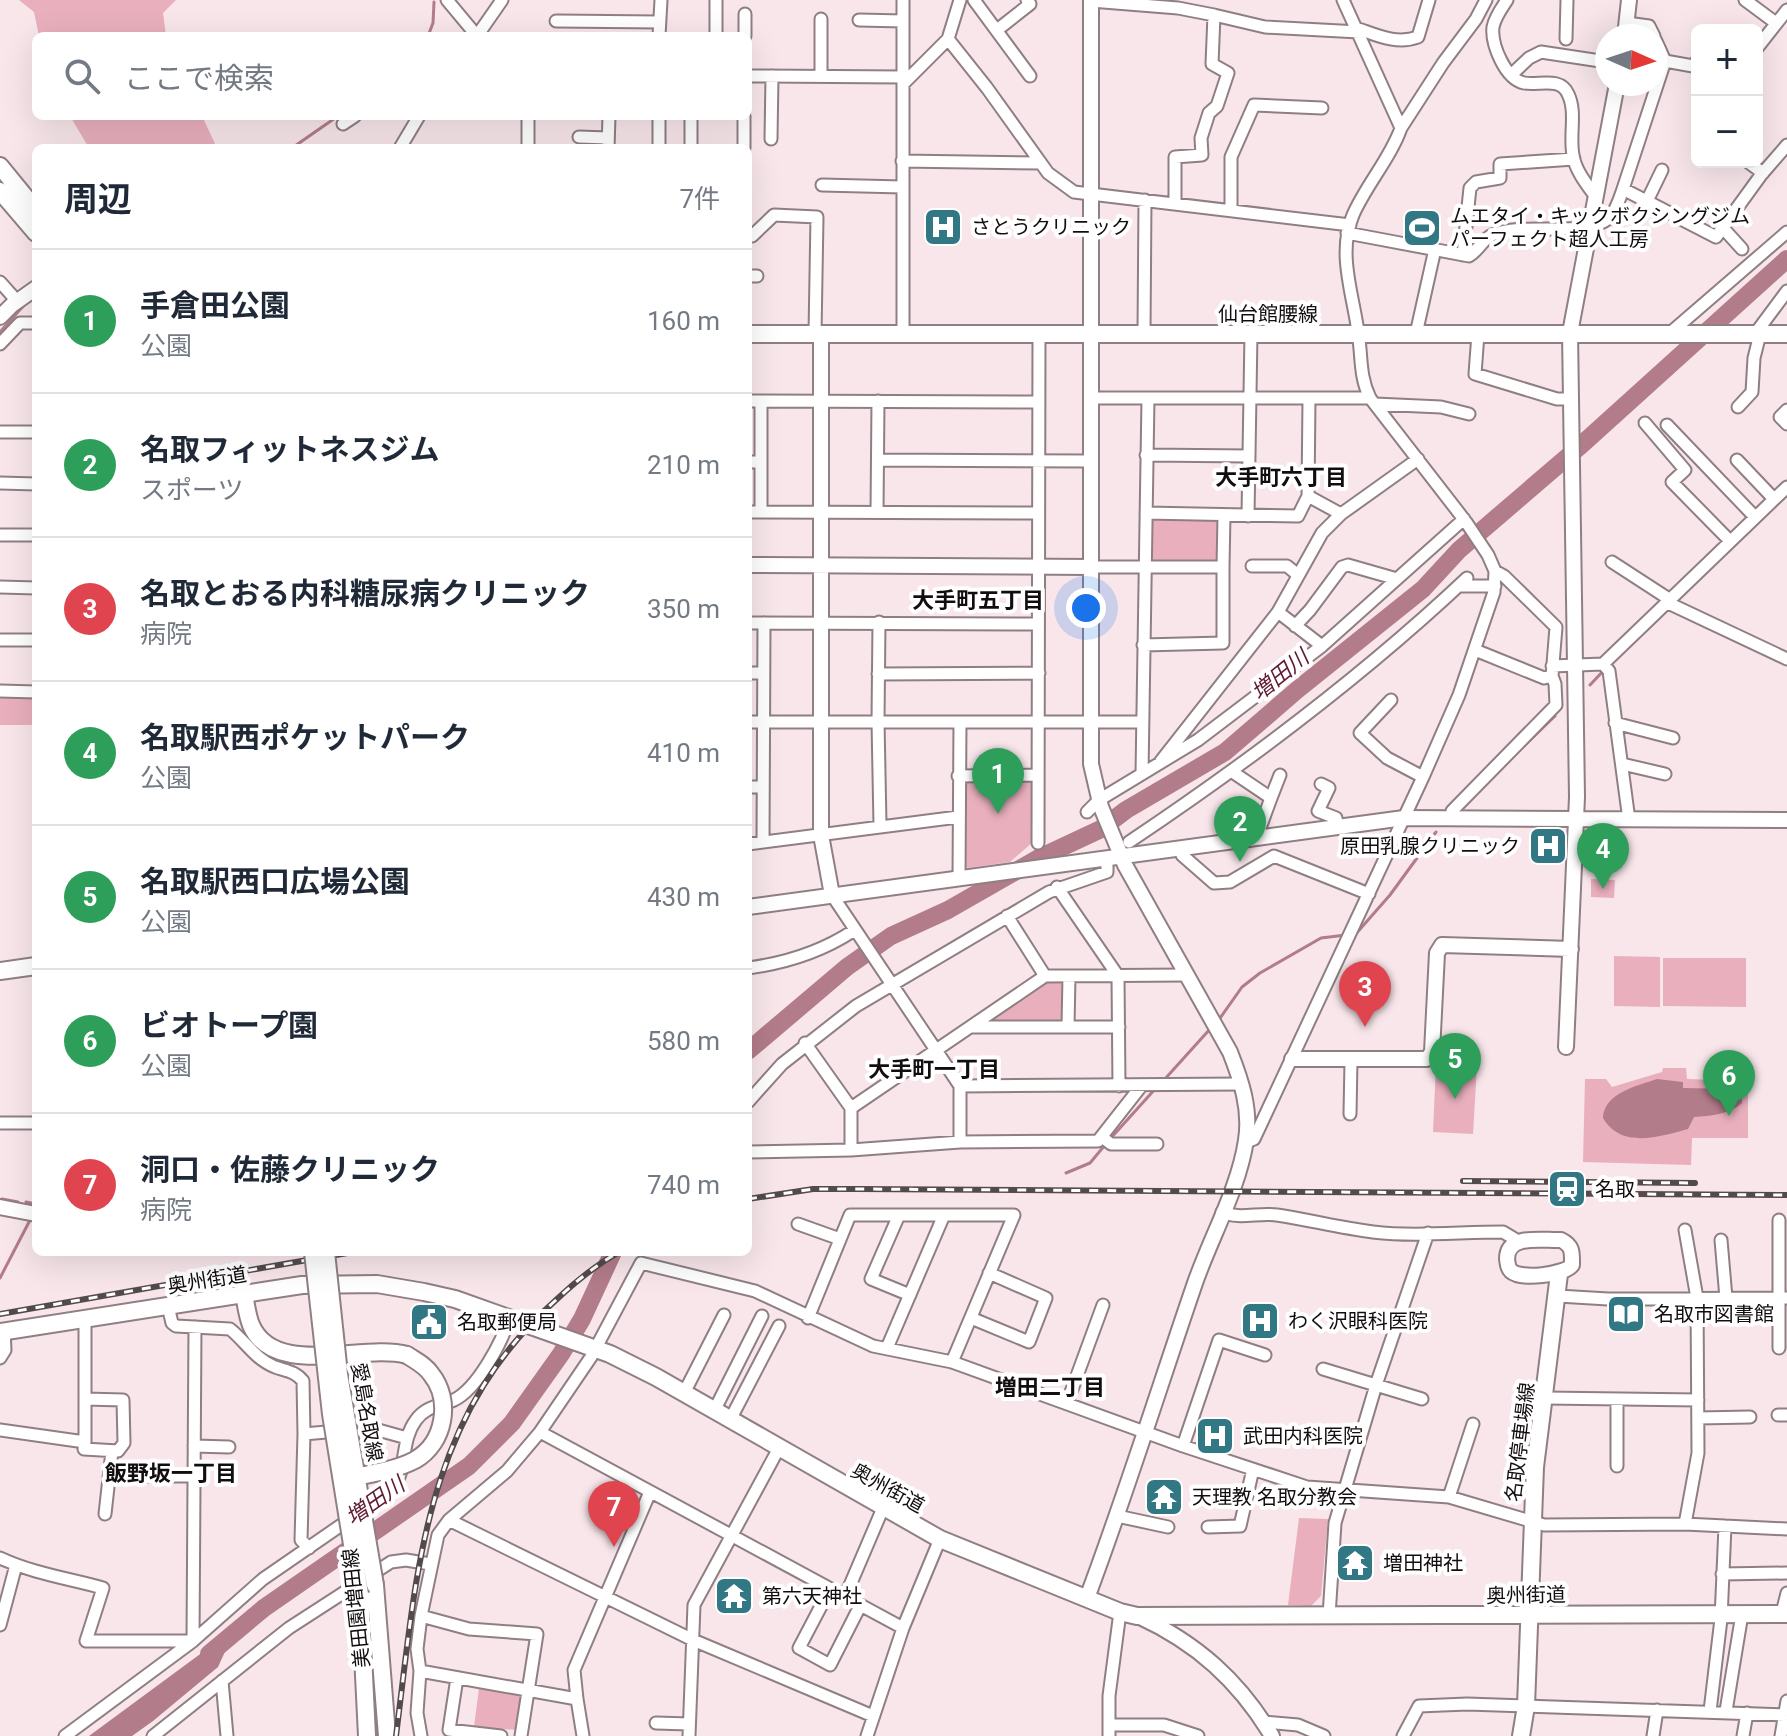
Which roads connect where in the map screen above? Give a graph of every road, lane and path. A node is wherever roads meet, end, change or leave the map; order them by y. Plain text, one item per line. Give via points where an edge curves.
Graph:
1 (447, 0) edge
2 (502, 0) edge
3 (661, 0) edge
4 (716, 0) edge
5 (903, 0) edge
6 (960, 0) edge
7 (974, 0) edge
8 (1027, 0) edge
9 (1091, 0) edge
10 (1343, 0) edge
11 (1429, 0) edge
12 (1486, 0) edge
13 (1507, 0) edge
14 (1567, 0) edge
15 (1629, 0) edge
16 (1745, 0) edge
17 (1787, 10) edge
18 (745, 14) dead end
19 (1214, 15) junction
20 (821, 19) dead end
21 (859, 20) dead end
22 (556, 21) dead end
23 (903, 21) junction
24 (659, 22) junction
25 (1776, 23) junction
26 (1627, 24) edge
27 (997, 30) junction
28 (1358, 30) junction
29 (474, 32) edge
30 (480, 32) edge
31 (659, 32) edge
32 (716, 32) edge
33 (745, 32) edge
34 (948, 39) junction
35 (1566, 39) dead end
36 (1763, 40) edge
37 (1595, 60) edge
38 (1667, 61) edge
39 (1691, 66) edge
40 (1511, 75) junction
41 (752, 76) edge
42 (772, 76) junction
43 (821, 76) junction
44 (1030, 76) dead end
45 (903, 80) junction
46 (1615, 96) edge
47 (1654, 96) edge
48 (1322, 108) dead end
49 (349, 120) edge
50 (417, 120) edge
51 (528, 120) edge
52 (609, 120) edge
53 (659, 120) edge
54 (691, 120) edge
55 (744, 120) edge
56 (343, 124) dead end
57 (1401, 128) junction
58 (579, 137) dead end
59 (771, 139) dead end
60 (608, 143) edge
61 (402, 144) edge
62 (528, 144) edge
63 (659, 144) edge
64 (691, 144) edge
65 (744, 144) edge
66 (1785, 153) edge
67 (1574, 159) junction
68 (902, 161) junction
69 (1040, 163) junction
70 (0, 166) edge
71 (1756, 168) edge
72 (1662, 170) dead end
73 (1763, 173) junction
74 (822, 185) dead end
75 (902, 187) junction
76 (1623, 189) junction
77 (0, 191) edge
78 (1092, 193) junction
79 (1596, 197) junction
80 (1145, 200) junction
81 (1647, 201) junction
82 (1175, 204) junction
83 (32, 205) edge
84 (1231, 210) junction
85 (32, 228) edge
86 (1590, 228) junction
87 (1723, 228) junction
88 (1348, 229) junction
89 (1787, 232) edge
90 (752, 236) dead end
91 (1435, 249) junction
92 (1742, 249) dead end
93 (1463, 255) junction
94 (0, 282) edge
95 (32, 291) edge
96 (1787, 291) edge
97 (17, 301) junction
98 (0, 317) edge
99 (32, 323) edge
100 (1144, 333) junction
101 (1251, 333) junction
102 (1570, 333) junction
103 (752, 334) edge
104 (818, 334) junction
105 (1039, 334) junction
106 (1090, 334) junction
107 (1359, 334) junction
108 (1416, 334) junction
109 (1478, 334) junction
110 (1673, 334) junction
111 (1758, 334) junction
112 (1787, 334) edge
113 (903, 335) junction
114 (0, 344) edge
115 (1251, 397) junction
116 (1091, 398) junction
117 (1148, 398) junction
118 (1309, 398) junction
119 (1571, 399) junction
120 (752, 401) edge
121 (761, 401) junction
122 (822, 401) junction
123 (878, 401) junction
124 (1373, 401) junction
125 (1039, 402) junction
126 (1738, 407) dead end
127 (1787, 410) edge
128 (1469, 414) dead end
129 (1645, 423) dead end
130 (1787, 424) edge
131 (1667, 425) dead end
132 (0, 432) edge
133 (32, 432) edge
134 (1146, 455) junction
135 (1249, 456) junction
136 (1418, 459) junction
137 (878, 460) junction
138 (1737, 460) dead end
139 (1038, 461) junction
140 (1091, 461) junction
141 (754, 462) edge
142 (0, 483) edge
143 (32, 484) edge
144 (1780, 494) edge
145 (1308, 496) junction
146 (1787, 505) edge
147 (754, 512) edge
148 (822, 512) junction
149 (877, 512) junction
150 (1038, 513) junction
151 (1146, 513) junction
152 (1341, 514) junction
153 (1224, 515) junction
154 (1248, 516) junction
155 (1755, 517) junction
156 (1465, 520) junction
157 (0, 535) edge
158 (32, 535) edge
159 (1730, 541) junction
160 (1612, 562) dead end
161 (752, 565) edge
162 (821, 565) junction
163 (1252, 566) dead end
164 (1038, 567) junction
165 (1091, 567) junction
166 (1144, 567) junction
167 (1223, 567) junction
168 (1495, 571) junction
169 (1298, 575) junction
170 (1397, 579) junction
171 (1495, 586) junction
172 (0, 587) edge
173 (32, 588) edge
174 (1668, 600) junction
175 (1278, 612) junction
176 (820, 622) junction
177 (879, 622) junction
178 (752, 623) edge
179 (764, 623) junction
180 (1038, 624) junction
181 (1295, 626) junction
182 (0, 640) edge
183 (32, 640) edge
184 (1143, 645) junction
185 (1322, 646) junction
186 (1475, 650) junction
187 (1787, 659) edge
188 (1574, 667) junction
189 (1605, 667) junction
190 (1552, 671) junction
191 (752, 673) edge
192 (763, 673) junction
193 (1039, 673) junction
194 (878, 674) junction
195 (0, 691) edge
196 (32, 692) edge
197 (1391, 700) dead end
198 (821, 721) junction
199 (878, 721) junction
200 (752, 722) edge
201 (762, 722) junction
202 (960, 722) junction
203 (1038, 722) junction
204 (1090, 722) junction
205 (1143, 722) junction
206 (1615, 723) junction
207 (1673, 738) dead end
208 (1159, 763) junction
209 (1622, 764) junction
210 (1231, 771) junction
211 (1142, 774) junction
212 (1665, 774) dead end
213 (1038, 775) junction
214 (1280, 775) dead end
215 (958, 776) junction
216 (1423, 777) junction
217 (752, 787) edge
218 (762, 787) junction
219 (1329, 788) dead end
220 (1271, 798) junction
221 (1096, 806) junction
222 (958, 817) junction
223 (1404, 818) junction
224 (1452, 819) junction
225 (1576, 820) junction
226 (1629, 820) junction
227 (1787, 820) edge
228 (880, 825) junction
229 (1338, 828) junction
230 (1144, 832) junction
231 (821, 835) junction
232 (1256, 839) junction
233 (763, 842) junction
234 (752, 843) edge
235 (1038, 843) dead end
236 (1181, 849) junction
237 (1114, 853) junction
238 (1141, 855) junction
239 (959, 879) junction
240 (1057, 887) junction
241 (1369, 894) junction
242 (832, 895) junction
243 (752, 906) edge
244 (1007, 916) junction
245 (853, 931) junction
246 (1571, 949) junction
247 (32, 967) edge
248 (752, 968) edge
249 (0, 971) edge
250 (1187, 975) junction
251 (1045, 976) junction
252 (1069, 976) junction
253 (1118, 976) junction
254 (891, 984) junction
255 (972, 1027) junction
256 (1068, 1027) junction
257 (1119, 1027) junction
258 (805, 1043) junction
259 (1566, 1047) dead end
260 (936, 1051) junction
261 (1292, 1059) junction
262 (1351, 1061) junction
263 (1242, 1084) junction
264 (1146, 1085) junction
265 (960, 1086) junction
266 (1119, 1086) junction
267 (752, 1098) edge
268 (851, 1108) junction
269 (1350, 1114) dead end
270 (0, 1123) edge
271 (32, 1123) edge
272 (1105, 1140) junction
273 (960, 1142) junction
274 (1246, 1142) junction
275 (1157, 1144) dead end
276 (851, 1150) junction
277 (752, 1152) edge
278 (0, 1207) edge
279 (1222, 1212) junction
280 (32, 1213) edge
281 (899, 1215) junction
282 (944, 1215) junction
283 (1779, 1220) dead end
284 (798, 1224) dead end
285 (1685, 1230) dead end
286 (1428, 1233) junction
287 (840, 1239) junction
288 (1721, 1240) dead end
289 (1518, 1241) junction
290 (313, 1256) edge
291 (326, 1256) edge
292 (989, 1273) junction
293 (1559, 1274) junction
294 (244, 1294) junction
295 (910, 1295) junction
296 (1558, 1296) junction
297 (1697, 1298) junction
298 (1726, 1298) junction
299 (1782, 1298) edge
300 (1103, 1305) dead end
301 (168, 1306) junction
302 (724, 1315) dead end
303 (762, 1316) dead end
304 (85, 1318) junction
305 (509, 1318) junction
306 (808, 1318) junction
307 (971, 1318) junction
308 (779, 1326) dead end
309 (195, 1327) junction
310 (2, 1332) edge
311 (593, 1348) junction
312 (887, 1348) junction
313 (1779, 1348) dead end
314 (1265, 1355) dead end
315 (0, 1358) edge
316 (952, 1362) junction
317 (1323, 1369) dead end
318 (1376, 1385) junction
319 (684, 1393) junction
320 (1545, 1398) junction
321 (85, 1399) junction
322 (1422, 1399) dead end
323 (1617, 1400) junction
324 (1698, 1400) junction
325 (1067, 1403) junction
326 (714, 1411) junction
327 (1750, 1417) dead end
328 (1698, 1418) junction
329 (730, 1420) junction
330 (1473, 1424) dead end
331 (0, 1430) edge
332 (540, 1432) junction
333 (1147, 1433) junction
334 (304, 1434) junction
335 (407, 1438) junction
336 (85, 1442) junction
337 (194, 1446) junction
338 (1183, 1446) junction
339 (229, 1447) dead end
340 (779, 1448) junction
341 (112, 1451) junction
342 (1617, 1466) dead end
343 (1253, 1469) junction
344 (126, 1476) dead end
345 (194, 1476) junction
346 (350, 1478) junction
347 (1344, 1488) junction
348 (650, 1492) junction
349 (1449, 1497) junction
350 (883, 1508) junction
351 (105, 1514) dead end
352 (1117, 1516) junction
353 (449, 1520) junction
354 (1531, 1522) junction
355 (1685, 1524) junction
356 (1725, 1526) junction
357 (1168, 1527) dead end
358 (1208, 1527) dead end
359 (1787, 1529) edge
360 (731, 1536) junction
361 (940, 1539) junction
362 (309, 1548) junction
363 (0, 1558) edge
364 (430, 1564) junction
365 (16, 1565) junction
366 (1787, 1573) edge
367 (1722, 1574) junction
368 (830, 1589) junction
369 (1787, 1593) edge
370 (606, 1597) junction
371 (845, 1597) junction
372 (1087, 1598) junction
373 (860, 1606) junction
374 (1120, 1612) junction
375 (1721, 1614) junction
376 (1742, 1614) junction
377 (1785, 1614) edge
378 (1528, 1615) junction
379 (421, 1616) junction
380 (1137, 1616) junction
381 (1329, 1616) junction
382 (1178, 1618) junction
383 (0, 1625) edge
384 (903, 1628) junction
385 (693, 1640) junction
386 (193, 1641) junction
387 (1183, 1641) junction
388 (420, 1671) junction
389 (457, 1678) junction
390 (222, 1681) junction
391 (529, 1691) junction
392 (577, 1699) junction
393 (1526, 1706) junction
394 (1786, 1709) edge
395 (1657, 1710) junction
396 (1710, 1711) junction
397 (1726, 1711) junction
398 (1747, 1713) junction
399 (873, 1716) junction
400 (1264, 1722) junction
401 (656, 1723) dead end
402 (689, 1730) edge
403 (1109, 1731) edge
404 (1178, 1732) edge
405 (65, 1736) edge
406 (153, 1736) edge
407 (227, 1736) edge
408 (367, 1736) edge
409 (387, 1736) edge
410 (421, 1736) edge
411 (501, 1736) edge
412 (521, 1736) edge
413 (583, 1736) edge
414 (867, 1736) edge
415 (1198, 1736) edge
416 (1272, 1736) edge
417 (1324, 1736) edge
418 (1403, 1736) edge
419 (1521, 1736) edge
420 (1531, 1736) edge
421 (1653, 1736) edge
422 (1743, 1736) edge
423 (1781, 1736) edge

1 - 29 street
2 - 30 street
3 - 24 street
4 - 32 street
5 - 23 street
6 - 34 street
7 - 27 street
8 - 27 street via 1030,4
9 - 19 street
9 - 78 street
10 - 28 street
11 - 28 street via 1418,37 1392,41
12 - 57 street
13 - 40 street via 1493,39
14 - 35 street
15 - 26 street
16 - 25 street
17 - 25 street
18 - 33 street
19 - 28 street via 1265,27
19 - 82 street via 1212,64 1228,73 1201,138 1202,155 1175,157
20 - 43 street
21 - 23 street
22 - 24 street
23 - 45 street
24 - 31 street
25 - 36 street
27 - 44 street
28 - 57 street
34 - 45 street
34 - 69 street
37 - 40 street via 1541,52
38 - 39 street
40 - 67 street via 1523,83 1559,84 1568,92
41 - 42 street
42 - 43 street
42 - 59 street
43 - 45 street
45 - 68 street
46 - 79 street
47 - 76 street
48 - 84 street via 1254,105 1231,157
49 - 56 street
50 - 61 street
51 - 62 street
52 - 60 street
53 - 63 street
54 - 64 street
55 - 65 street
57 - 88 street
58 - 60 street
66 - 73 street
67 - 79 street
67 - 93 street via 1500,164 1500,178 1476,182 1470,188
68 - 69 street
68 - 75 street
69 - 78 street via 1074,192
70 - 83 main road
71 - 73 street
72 - 81 street
73 - 87 street
74 - 75 street
75 - 113 street
76 - 81 street
76 - 86 street via 1611,216
77 - 85 main road
78 - 80 street
78 - 106 street
79 - 86 street
80 - 82 street
80 - 100 street
81 - 87 street via 1716,237
82 - 84 street
84 - 88 street
86 - 93 street via 1517,229 1489,236 1477,251
86 - 102 street
87 - 92 street
88 - 91 street
88 - 107 street via 1348,276
89 - 110 street
90 - 104 street via 774,215 817,217
91 - 93 street
91 - 108 street
94 - 97 street
95 - 97 street
96 - 111 street
97 - 98 street
99 - 114 street via 20,323
100 - 101 main road, 仙台館腰線
100 - 106 main road, 仙台館腰線
101 - 107 main road, 仙台館腰線
101 - 115 street
102 - 109 main road, 仙台館腰線
102 - 110 main road, 仙台館腰線
102 - 119 street
103 - 104 main road, 仙台館腰線
104 - 113 main road, 仙台館腰線
104 - 122 street
105 - 106 main road, 仙台館腰線
105 - 113 main road, 仙台館腰線
105 - 125 street
106 - 116 street
107 - 108 main road, 仙台館腰線
107 - 124 street via 1361,372
108 - 109 main road, 仙台館腰線
109 - 119 street via 1475,374
110 - 111 main road, 仙台館腰線
111 - 112 main road, 仙台館腰線
111 - 126 street via 1752,392
115 - 117 street
115 - 118 street
115 - 135 street
116 - 117 street
116 - 140 street
117 - 134 street
118 - 124 street
118 - 145 street
119 - 188 street
120 - 121 street
121 - 122 street
121 - 141 street
122 - 123 street
122 - 148 street
123 - 125 street
123 - 137 street
124 - 128 street
124 - 136 street
125 - 139 street
127 - 130 street via 1780,417
129 - 159 street via 1685,470 1672,482
131 - 155 street
132 - 133 street
134 - 135 street
134 - 151 street
135 - 154 street
136 - 152 street
136 - 156 street
137 - 139 street
137 - 149 street
138 - 144 street
139 - 140 street
139 - 150 street
140 - 165 street
141 - 147 street
142 - 143 street
144 - 146 street
144 - 155 street
145 - 152 street
145 - 154 street via 1298,516
147 - 148 street
148 - 149 street
148 - 162 street
149 - 150 street
150 - 164 street
151 - 153 street
151 - 166 street
152 - 169 street via 1322,533
153 - 154 street
153 - 167 street
155 - 159 street
156 - 168 street
156 - 170 street
157 - 158 street
159 - 174 street
160 - 174 street
161 - 162 street
162 - 164 street
162 - 176 street
163 - 169 street via 1287,566
164 - 165 street
164 - 180 street
165 - 166 street
165 - 204 street
166 - 167 street
166 - 184 street
167 - 184 street via 1223,643
168 - 171 street
168 - 190 street via 1556,627
169 - 175 street
170 - 181 street via 1342,567
170 - 185 street
171 - 186 street
171 - 210 street via 1463,582
172 - 173 street
174 - 187 street
174 - 189 street
175 - 181 street
175 - 208 street
176 - 177 street
176 - 179 street
176 - 198 street
177 - 180 street
177 - 194 street
178 - 179 street
179 - 192 street
180 - 193 street
181 - 185 street
182 - 183 street
184 - 205 street
185 - 208 street via 1198,740
186 - 190 street via 1544,678
186 - 216 street
188 - 189 street
188 - 190 street
188 - 225 street
189 - 206 street
190 - 224 street via 1553,710 1452,811
191 - 192 street
192 - 201 street
193 - 194 street
193 - 203 street
194 - 199 street
195 - 196 street
197 - 216 street via 1360,733 1387,758
198 - 199 street
198 - 201 street
198 - 231 street
199 - 202 street
199 - 228 street
200 - 201 street
201 - 218 street
202 - 203 street
202 - 215 street
203 - 204 street
203 - 213 street
204 - 205 street
204 - 221 street
205 - 211 street
206 - 207 street
206 - 209 street
208 - 211 street
209 - 212 street
209 - 226 street
210 - 220 street
210 - 230 street
211 - 221 street
213 - 215 street
213 - 235 street
214 - 220 street
215 - 222 street
216 - 223 street
217 - 218 street
218 - 233 street
219 - 229 street via 1318,811 1336,818
220 - 232 street
221 - 237 street
222 - 228 street
222 - 239 street
223 - 224 street
223 - 229 street
223 - 241 street
224 - 225 street
225 - 226 street
225 - 246 street
226 - 227 street
228 - 231 street
229 - 232 street
230 - 237 street
230 - 238 street
231 - 233 street
231 - 242 street
232 - 236 street
233 - 234 street
236 - 238 street
236 - 241 street via 1214,883 1230,882 1274,856
237 - 238 street
237 - 239 street
237 - 240 street via 1107,872
237 - 250 street
239 - 242 street
240 - 244 street
240 - 253 street
241 - 261 street
242 - 243 street
242 - 245 street
244 - 251 street
244 - 254 street
245 - 248 street via 819,951
245 - 254 street
246 - 259 street
246 - 262 street via 1442,945 1437,953 1431,1056
247 - 249 main road
250 - 253 street
250 - 263 street
251 - 252 street
251 - 255 street
252 - 253 street
252 - 256 street
253 - 257 street
254 - 258 street
254 - 260 street
255 - 256 street
255 - 260 street
256 - 257 street
257 - 266 street
258 - 267 street
258 - 268 street
260 - 265 street
260 - 268 street
261 - 262 street
261 - 274 street via 1254,1139
262 - 269 street
263 - 264 street
263 - 274 street
264 - 266 street
264 - 272 street
265 - 266 street
265 - 273 street
268 - 276 street
270 - 271 street
272 - 273 street
272 - 275 street
273 - 276 street
274 - 279 street
276 - 277 street
278 - 280 street
279 - 286 street via 1273,1214 1374,1232
279 - 333 street
281 - 282 street
281 - 287 street via 850,1215
281 - 295 street via 871,1279
282 - 292 street via 1014,1215
282 - 295 street
283 - 299 street
284 - 287 street
285 - 297 street
286 - 289 street via 1503,1232
286 - 318 street
287 - 306 street
288 - 298 street
289 - 293 street via 1508,1252 1511,1271
289 - 293 street via 1561,1240 1569,1245 1572,1265
290 - 346 main road, 愛島名取線, bridge via 317,1305
291 - 346 main road, 愛島名取線, bridge
292 - 307 street
292 - 307 street via 1046,1298 1029,1342
293 - 296 main road, 名取停車場線
294 - 301 main road, 奥州街道
294 - 305 main road, 奥州街道 via 302,1285 377,1284 455,1299
294 - 346 main road, 愛島名取線, bridge via 250,1324 278,1351 306,1356 381,1351 407,1355 422,1364 440,1388 441,1427 428,1450 413,1460
295 - 312 street
296 - 297 street
296 - 320 main road, 名取停車場線
297 - 298 street
297 - 324 street
298 - 299 street
299 - 313 street
300 - 325 street
301 - 304 main road, 奥州街道
301 - 309 street via 176,1326
302 - 319 street
303 - 326 street
304 - 310 main road, 奥州街道
304 - 321 street
305 - 311 main road, 奥州街道
305 - 335 street via 501,1343 468,1390 423,1412
306 - 311 street via 755,1291 641,1263
306 - 312 street
307 - 316 street
308 - 329 street
309 - 334 street via 230,1329 258,1358 298,1375 304,1387
309 - 337 street
310 - 315 street via 5,1350
311 - 319 main road, 奥州街道
311 - 332 street
312 - 316 street
314 - 338 street via 1219,1340
316 - 325 street
317 - 318 street
318 - 322 street
318 - 347 street
319 - 326 main road, 奥州街道
320 - 323 street
320 - 354 main road, 名取停車場線
321 - 336 street
321 - 341 street via 123,1400 124,1443
323 - 324 street
323 - 342 street
324 - 328 street
325 - 333 street
326 - 329 main road, 奥州街道
327 - 328 street
328 - 355 street via 1697,1464
329 - 340 main road, 奥州街道
330 - 349 street
331 - 336 street
332 - 348 street
332 - 353 street via 498,1479
333 - 338 street
333 - 352 street
334 - 335 street via 371,1428
334 - 362 street via 301,1540
335 - 362 street via 402,1471 392,1490
336 - 341 street via 84,1449
337 - 339 street
337 - 345 street
338 - 343 street
340 - 350 main road, 奥州街道
340 - 360 street
341 - 351 street
343 - 347 street via 1307,1487
343 - 358 street via 1240,1526
344 - 345 street
345 - 386 street
346 - 408 main road, 美田園増田線, bridge
346 - 409 main road, 美田園増田線, bridge via 375,1585
347 - 349 street
347 - 381 street via 1335,1523
348 - 360 street
348 - 370 street
349 - 354 street
350 - 361 main road, 奥州街道
350 - 371 street
352 - 357 street
352 - 372 street
353 - 364 street via 438,1535
353 - 370 street
354 - 355 street
354 - 378 main road, 名取停車場線
355 - 356 street
356 - 359 street
356 - 367 street
360 - 368 street
360 - 385 street via 694,1605
361 - 372 main road, 奥州街道
361 - 384 street
362 - 386 street via 263,1579
363 - 365 street
364 - 379 street
364 - 390 street via 391,1562 289,1628
365 - 383 street
365 - 386 street via 103,1588 86,1641
366 - 367 street
367 - 375 street
368 - 371 street
368 - 373 street via 799,1648 830,1665
369 - 377 street
370 - 385 street
370 - 392 street via 574,1670
371 - 373 street
372 - 374 main road, 奥州街道
373 - 384 street
374 - 380 main road, 奥州街道
374 - 403 street
375 - 376 main road, 奥州街道
375 - 378 main road, 奥州街道
375 - 396 street
376 - 377 main road, 奥州街道
376 - 397 street
378 - 381 main road, 奥州街道
378 - 393 main road, 名取停車場線
379 - 388 street
379 - 391 street via 469,1629 537,1634
380 - 382 main road, 奥州街道
380 - 387 street
381 - 382 main road, 奥州街道
382 - 387 street
384 - 399 street
385 - 399 street
385 - 402 street
386 - 405 street
387 - 400 street via 1230,1678
388 - 389 street
388 - 410 street
389 - 391 street
389 - 411 street via 449,1730
390 - 406 street
390 - 407 street
391 - 392 street
391 - 412 street
392 - 413 street
393 - 395 street
393 - 418 street via 1419,1706
393 - 419 main road
393 - 420 main road
394 - 398 street
394 - 423 street
395 - 396 street
395 - 421 street
396 - 397 street
397 - 398 street
398 - 422 street
399 - 414 street
400 - 416 street
400 - 417 street via 1298,1725
401 - 402 street
403 - 404 street via 1164,1725
404 - 415 street

